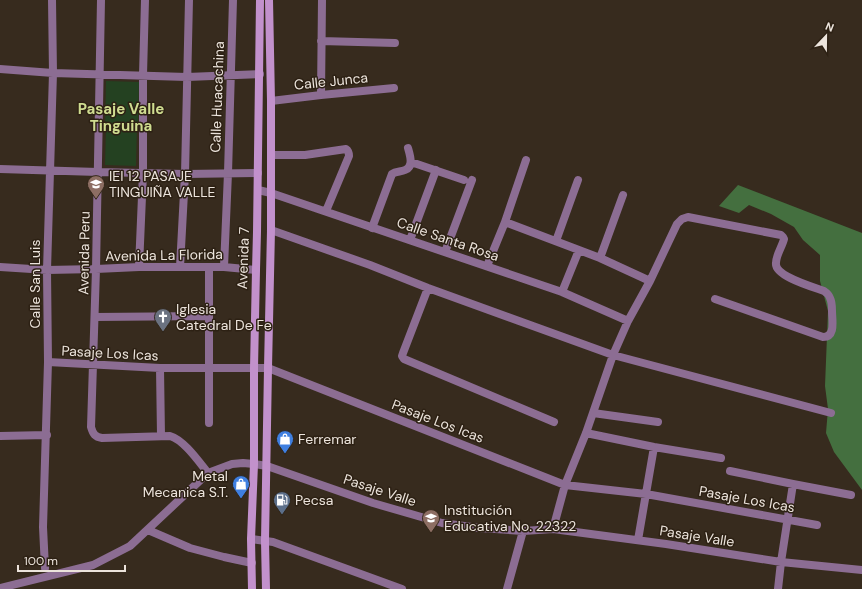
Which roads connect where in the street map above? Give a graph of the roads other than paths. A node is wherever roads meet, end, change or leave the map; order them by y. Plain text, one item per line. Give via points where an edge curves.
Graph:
1 (52, 0) edge
2 (101, 0) edge
3 (145, 0) edge
4 (189, 0) edge
5 (233, 0) edge
6 (260, 0) edge
7 (269, 0) edge
8 (322, 0) edge
9 (321, 41) junction
10 (395, 43) dead end
11 (0, 69) edge
12 (53, 74) junction
13 (230, 74) junction
14 (260, 74) junction
15 (100, 75) junction
16 (143, 75) junction
17 (188, 76) junction
18 (394, 88) dead end
19 (321, 95) junction
20 (271, 101) junction
21 (408, 148) dead end
22 (271, 155) junction
23 (526, 160) dead end
24 (411, 162) junction
25 (0, 169) edge
26 (50, 170) junction
27 (436, 170) junction
28 (98, 172) junction
29 (142, 173) junction
30 (228, 173) junction
31 (258, 173) junction
32 (185, 174) junction
33 (578, 180) dead end
34 (258, 190) junction
35 (270, 193) junction
36 (623, 195) dead end
37 (326, 212) junction
38 (505, 222) junction
39 (372, 228) junction
40 (271, 230) junction
41 (410, 240) junction
42 (556, 241) junction
43 (579, 250) junction
44 (446, 252) junction
45 (600, 258) junction
46 (487, 266) junction
47 (0, 267) edge
48 (139, 267) junction
49 (180, 267) junction
50 (209, 267) junction
51 (224, 267) junction
52 (96, 269) junction
53 (47, 270) junction
54 (256, 270) junction
55 (650, 281) junction
56 (428, 288) junction
57 (562, 292) junction
58 (715, 298) dead end
59 (208, 316) junction
60 (95, 318) junction
61 (628, 321) junction
62 (613, 355) junction
63 (48, 362) junction
64 (93, 365) junction
65 (160, 368) junction
66 (209, 368) junction
67 (254, 368) junction
68 (268, 368) junction
69 (593, 413) junction
70 (831, 413) dead end
71 (554, 422) dead end
72 (658, 422) dead end
73 (209, 423) dead end
74 (586, 433) junction
75 (47, 435) junction
76 (0, 436) edge
77 (160, 436) junction
78 (654, 447) junction
79 (721, 458) dead end
80 (254, 464) junction
81 (267, 466) junction
82 (730, 471) dead end
83 (208, 473) junction
84 (793, 484) junction
85 (565, 485) junction
86 (646, 494) junction
87 (851, 495) dead end
88 (787, 520) junction
89 (817, 525) dead end
90 (553, 529) junction
91 (148, 530) junction
92 (523, 531) junction
93 (251, 539) junction
94 (638, 540) junction
95 (266, 541) junction
96 (781, 562) junction
97 (252, 564) junction
98 (45, 568) dead end
99 (862, 568) edge
100 (0, 588) edge
101 (252, 589) edge
102 (266, 589) edge
103 (402, 589) edge
104 (506, 589) edge
105 (778, 589) edge

1 - 12 street, Calle San Luis
2 - 15 street, Avenida Peru
3 - 16 street
4 - 17 street
5 - 13 street, Calle Huacachina
6 - 14 street, Avenida 7
7 - 20 street, Avenida 7
8 - 9 street
9 - 10 street
9 - 19 street
11 - 12 street
12 - 15 street
12 - 26 street, Calle San Luis
13 - 14 street
13 - 17 street
13 - 30 street, Calle Huacachina
14 - 31 street, Avenida 7
15 - 16 street
15 - 28 street, Avenida Peru
16 - 17 street
16 - 29 street
17 - 32 street
18 - 19 street, Calle Junca
19 - 20 street, Calle Junca
20 - 22 street, Avenida 7
21 - 24 street
22 - 35 street, Avenida 7
22 - 37 street via 305,155 348,150 349,156
23 - 38 street
24 - 27 street
24 - 39 street via 406,170 390,176
25 - 26 street
26 - 28 street
26 - 53 street, Calle San Luis
27 - 41 street
27 - 44 street via 468,180
28 - 29 street
28 - 52 street, Avenida Peru
29 - 32 street
29 - 48 street
30 - 31 street
30 - 32 street
30 - 51 street, Calle Huacachina
31 - 34 street, Avenida 7
32 - 49 street
33 - 42 street
34 - 35 street, Calle Santa Rosa
34 - 54 street, Avenida 7
35 - 37 street, Calle Santa Rosa
35 - 40 street, Avenida 7
36 - 45 street
37 - 39 street, Calle Santa Rosa
38 - 42 street
38 - 46 street
39 - 41 street, Calle Santa Rosa
40 - 56 street
40 - 68 street, Avenida 7
41 - 44 street, Calle Santa Rosa
42 - 43 street
43 - 45 street
43 - 57 street
44 - 46 street, Calle Santa Rosa
45 - 55 street
46 - 57 street, Calle Santa Rosa
47 - 53 street, Avenida La Florida
48 - 49 street, Avenida La Florida
48 - 52 street, Avenida La Florida
49 - 50 street, Avenida La Florida
50 - 51 street, Avenida La Florida
50 - 59 street
51 - 54 street, Avenida La Florida
52 - 53 street, Avenida La Florida
52 - 60 street, Avenida Peru
53 - 63 street, Calle San Luis
54 - 67 street, Avenida 7
55 - 58 street via 682,218 688,217 781,235 784,240 775,265 777,269 786,276 828,294 831,301 832,331 823,337
55 - 61 street
56 - 62 street
56 - 71 street via 402,356
57 - 61 street, Calle Santa Rosa
59 - 60 street
59 - 66 street
60 - 64 street, Avenida Peru
61 - 62 street
62 - 69 street
62 - 70 street
63 - 64 street, Pasaje Los Icas
63 - 75 street, Calle San Luis
64 - 65 street, Pasaje Los Icas
64 - 77 street, Avenida Peru via 91,428 94,434 102,438
65 - 66 street, Pasaje Los Icas
65 - 77 street
66 - 67 street, Pasaje Los Icas
66 - 73 street
67 - 68 street, Pasaje Los Icas
67 - 80 street, Avenida 7
68 - 81 street, Avenida 7
68 - 85 street, Pasaje Los Icas
69 - 72 street
69 - 74 street
74 - 78 street
74 - 85 street
75 - 76 street
75 - 98 street, Calle San Luis
77 - 83 street via 175,437 179,440
78 - 79 street
78 - 86 street
80 - 81 street, Pasaje Valle
80 - 83 street, Pasaje Valle via 232,464
80 - 93 street, Avenida 7
81 - 92 street, Pasaje Valle via 373,503 442,523
81 - 95 street, Avenida 7
82 - 84 street
83 - 91 street, Pasaje Valle
84 - 87 street
84 - 88 street
85 - 86 street, Pasaje Los Icas
85 - 90 street
86 - 88 street, Pasaje Los Icas
86 - 94 street
88 - 89 street, Pasaje Los Icas
88 - 96 street
90 - 92 street, Pasaje Valle
90 - 94 street, Pasaje Valle
91 - 97 street via 190,548
91 - 100 street, Pasaje Valle via 130,546 93,564
92 - 104 street
93 - 95 street
93 - 97 street, Avenida 7
94 - 96 street, Pasaje Valle
95 - 102 street, Avenida 7
95 - 103 street
96 - 99 street, Pasaje Valle
96 - 105 street
97 - 101 street, Avenida 7

